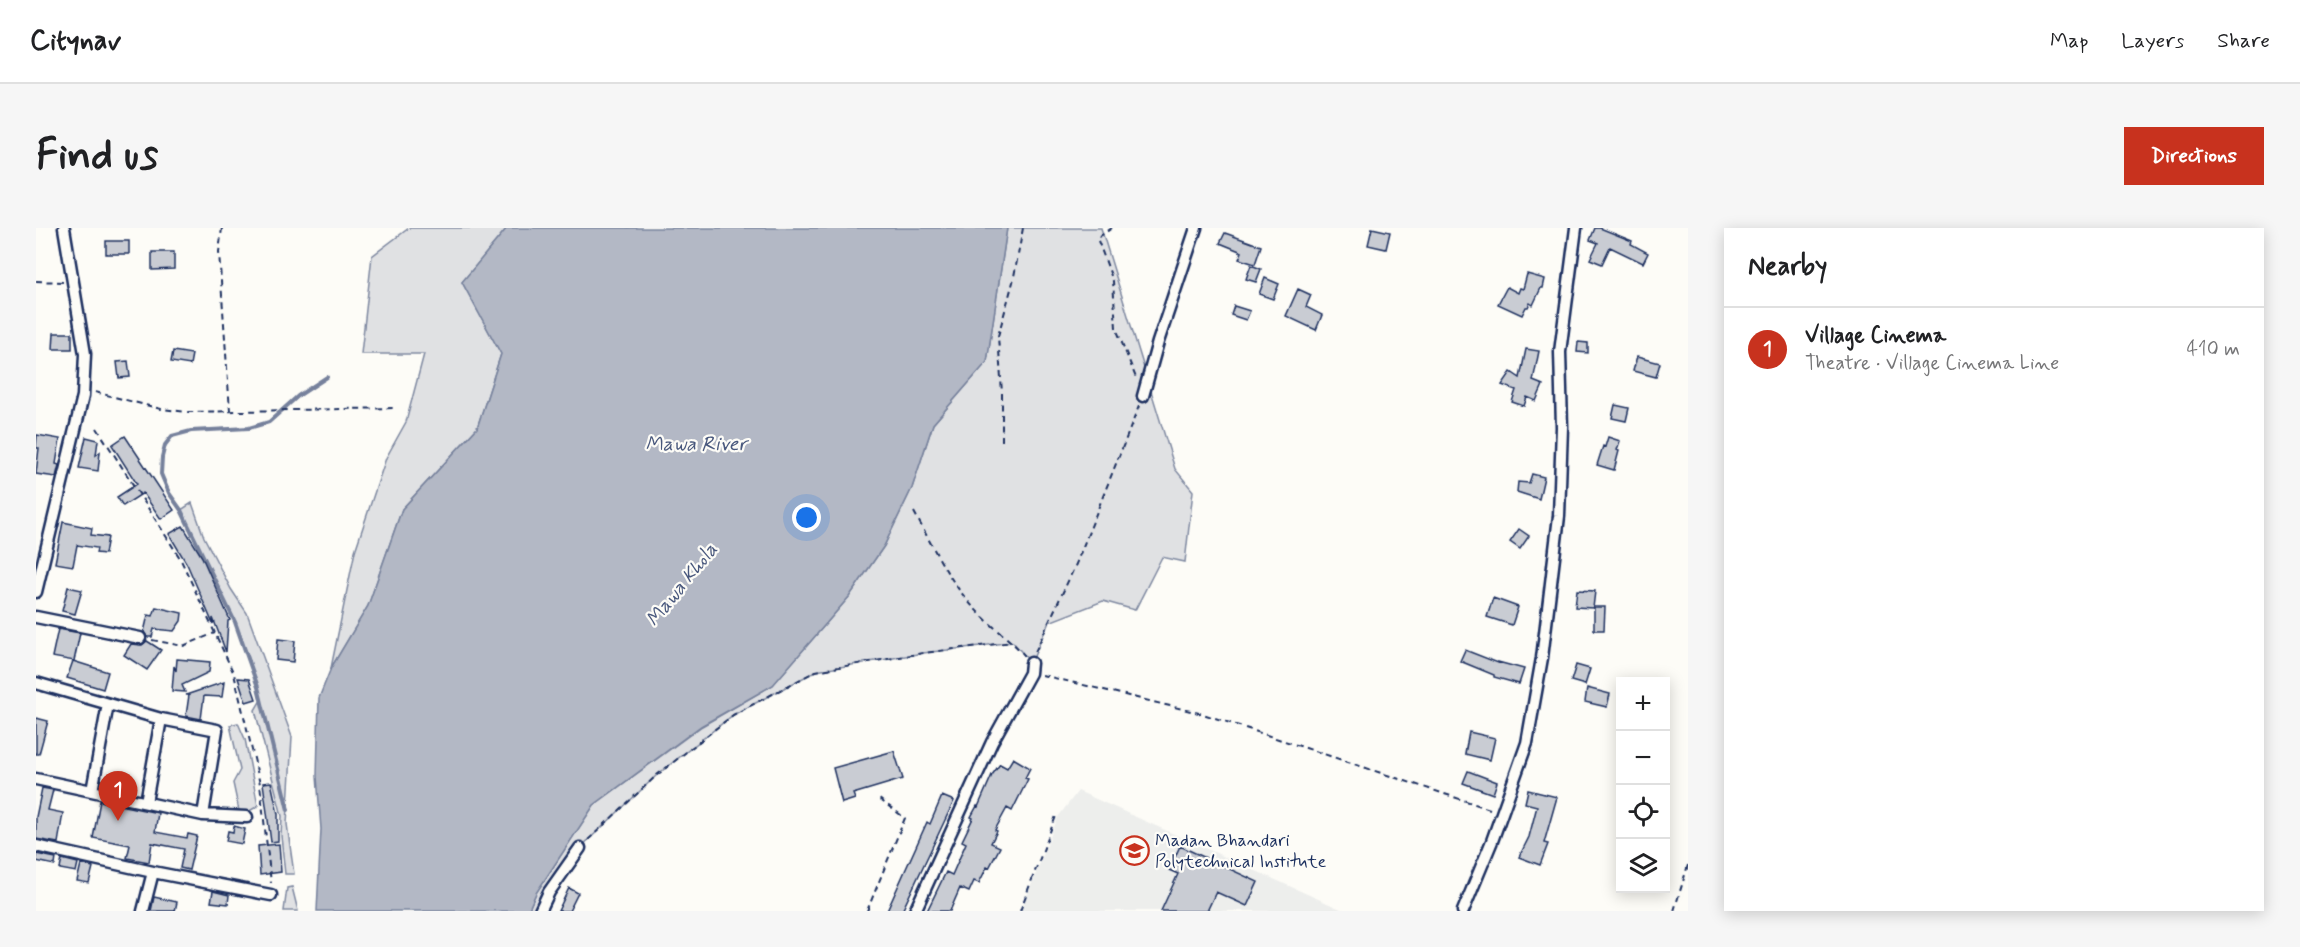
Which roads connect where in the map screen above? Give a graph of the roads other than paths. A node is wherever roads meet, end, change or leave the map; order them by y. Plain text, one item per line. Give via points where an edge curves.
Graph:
1 (64, 228) edge
2 (1196, 228) edge
3 (1575, 228) edge
4 (1143, 396) road end
5 (36, 542) edge
6 (48, 543) junction
7 (36, 592) edge
8 (36, 616) edge
9 (140, 638) road end
10 (1030, 668) road end
11 (36, 683) edge
12 (108, 704) junction
13 (161, 719) junction
14 (36, 779) edge
15 (92, 791) junction
16 (146, 802) junction
17 (203, 814) junction
18 (247, 817) dead end
19 (36, 846) edge
20 (580, 848) road end
21 (153, 872) junction
22 (271, 895) road end
23 (143, 911) edge
24 (540, 911) edge
25 (915, 911) edge
26 (1463, 911) edge

1 - 6 street via 85,354 78,420
2 - 4 street
3 - 26 street via 1560,352 1559,516 1544,646 1527,743
5 - 6 street
6 - 7 street
8 - 9 street
10 - 25 street
11 - 12 street
12 - 13 street
12 - 15 street
13 - 16 street
13 - 17 street via 217,730
14 - 15 street
15 - 16 street
16 - 17 street
17 - 18 street
19 - 21 street
20 - 24 street
21 - 22 street
21 - 23 street

